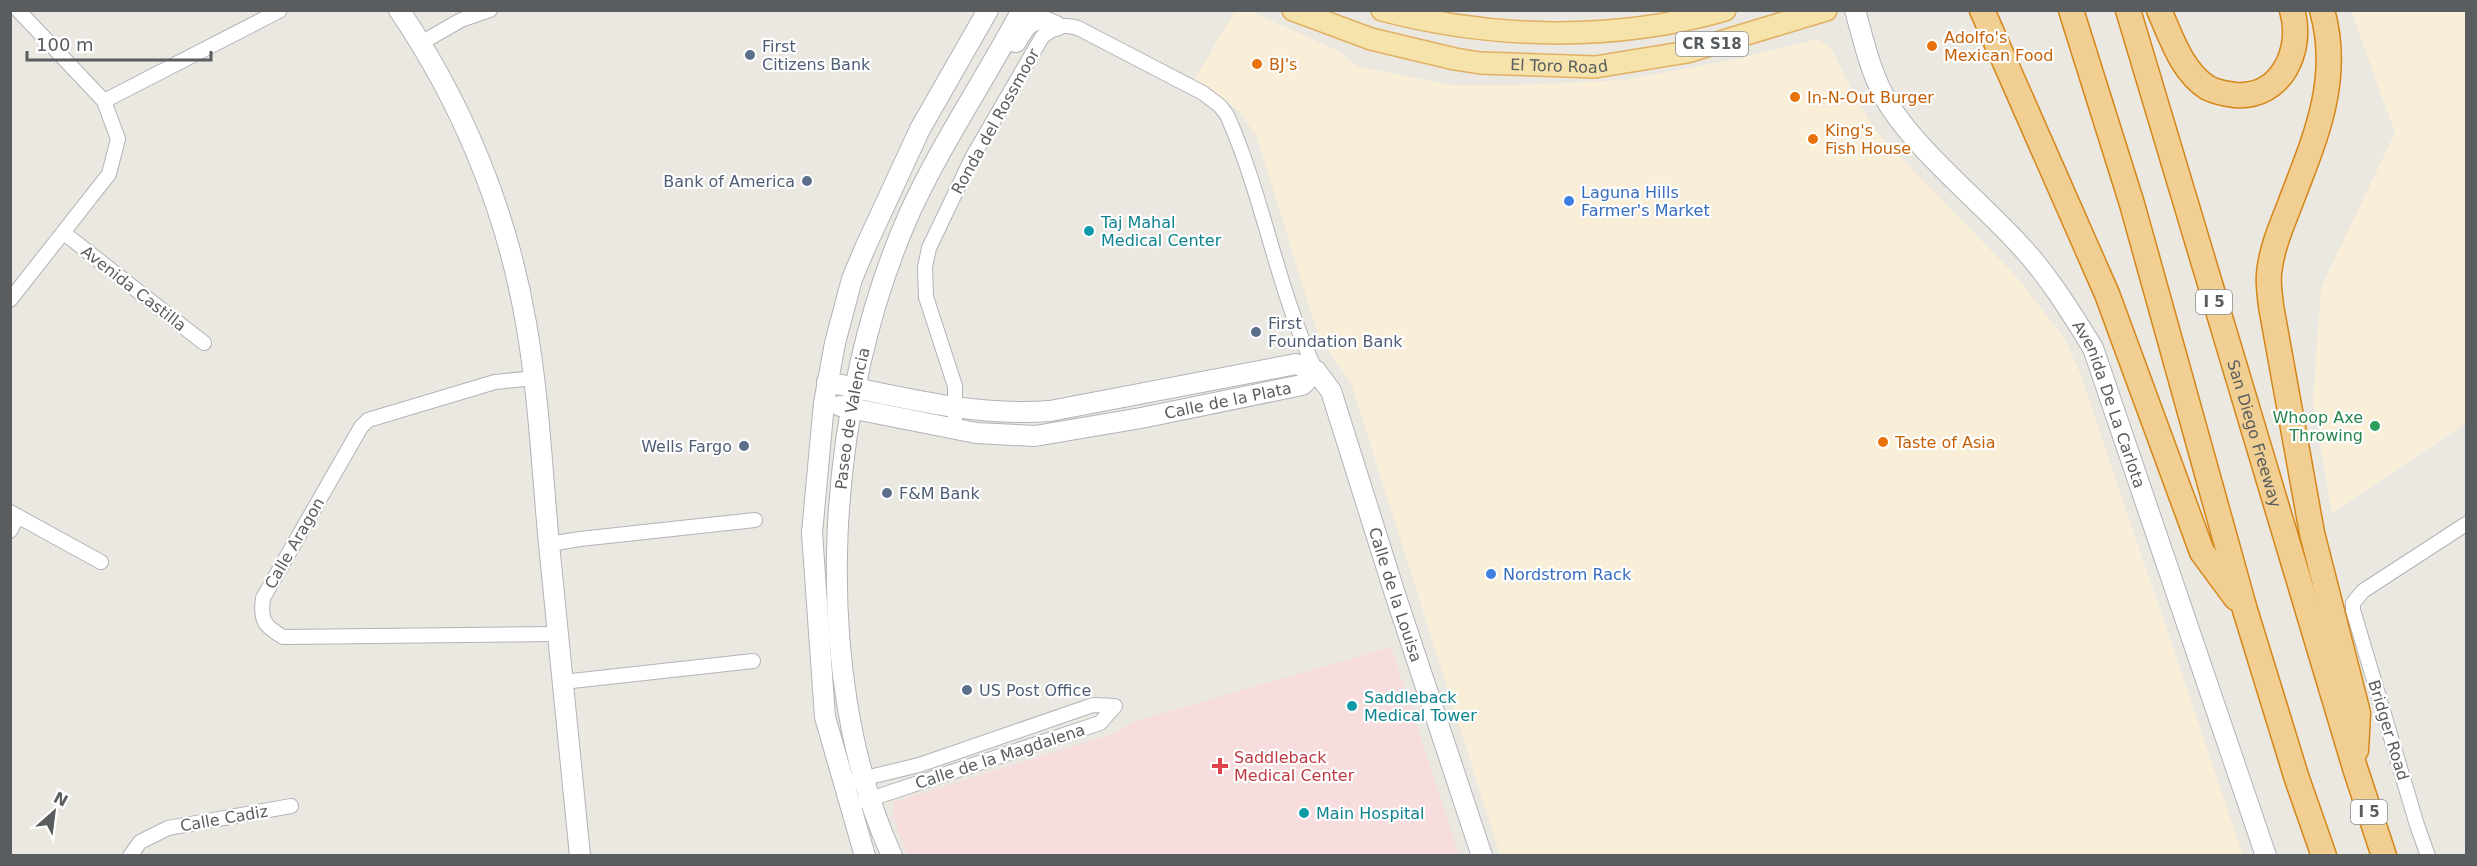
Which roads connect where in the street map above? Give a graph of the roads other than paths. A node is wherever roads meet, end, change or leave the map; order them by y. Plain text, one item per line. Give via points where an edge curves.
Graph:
1 (18, 10) edge
2 (399, 10) edge
3 (490, 10) edge
4 (987, 10) edge
5 (1022, 10) edge
6 (1293, 10) edge
7 (1382, 10) edge
8 (1725, 10) edge
9 (1826, 10) edge
10 (1855, 10) edge
11 (1982, 10) edge
12 (2071, 10) edge
13 (2128, 10) edge
14 (2159, 10) edge
15 (2292, 10) edge
16 (2322, 10) edge
17 (279, 11) edge
18 (464, 15) edge
19 (1056, 20) edge
20 (421, 43) junction
21 (988, 71) junction
22 (104, 101) junction
23 (64, 233) junction
24 (10, 300) edge
25 (204, 343) dead end
26 (1316, 371) junction
27 (534, 378) junction
28 (827, 382) junction
29 (854, 388) junction
30 (824, 403) junction
31 (956, 406) junction
32 (851, 409) junction
33 (955, 429) junction
34 (14, 514) edge
35 (755, 520) dead end
36 (2466, 524) edge
37 (10, 531) edge
38 (549, 544) junction
39 (101, 562) dead end
40 (2245, 610) junction
41 (559, 634) junction
42 (753, 661) dead end
43 (563, 682) junction
44 (2355, 768) junction
45 (865, 777) junction
46 (845, 783) junction
47 (871, 798) junction
48 (291, 806) dead end
49 (851, 806) junction
50 (130, 855) edge
51 (580, 855) edge
52 (865, 855) edge
53 (892, 855) edge
54 (1482, 855) edge
55 (2266, 855) edge
56 (2324, 855) edge
57 (2384, 855) edge
58 (2428, 855) edge

1 - 22 street
2 - 20 main road
3 - 18 street
4 - 28 main road, Paseo de Valencia via 920,129 877,220 852,279
5 - 21 main road, Paseo de Valencia
6 - 9 main road, El Toro Road / CR S18 via 1371,39 1455,59 1595,67 1687,52
7 - 8 main road, El Toro Road / CR S18 via 1485,30 1580,32 1643,28
10 - 55 main road, Avenida De La Carlota via 1874,75 1890,107 2018,243 2060,294 2093,348
11 - 40 highway via 2107,294 2202,552
12 - 40 highway via 2132,204
13 - 44 highway, San Diego Freeway / I 5
14 - 15 highway via 2176,50 2193,75 2210,89 2245,95 2265,91 2282,76 2292,57
16 - 44 highway via 2329,56 2326,102 2274,248 2269,275 2281,372 2312,533 2358,713
17 - 22 street
18 - 20 street
19 - 21 main road via 1026,24 1000,64
19 - 26 street via 1203,93 1220,106 1269,234 1301,339
19 - 31 street, Ronda del Rossmoor via 1042,37 973,156 929,248 926,297 955,387
20 - 27 main road via 461,117 489,185 515,270
21 - 29 main road, Paseo de Valencia via 960,114 910,213 871,316
22 - 23 street via 118,139 109,174
23 - 24 street
23 - 25 street, Avenida Castilla
26 - 31 main road, Calle de la Plata via 1296,364 1050,411 1018,414
26 - 33 main road, Calle de la Plata via 1302,385 1053,434 1003,436
26 - 54 main road, Calle de la Louisa via 1330,391
27 - 38 main road
27 - 41 street, Calle Aragon via 495,382 368,420 263,598 261,613 268,628 283,637
28 - 29 main road, Calle de la Plata
28 - 30 main road, Paseo de Valencia
29 - 31 main road, Calle de la Plata
29 - 32 main road, Paseo de Valencia
30 - 32 main road, Calle de la Plata
30 - 46 main road, Paseo de Valencia via 812,533 825,717
31 - 33 street, Ronda del Rossmoor
32 - 33 main road, Calle de la Plata
32 - 45 main road, Paseo de Valencia via 840,498 837,611 848,713
34 - 37 street
34 - 39 street
35 - 38 street
36 - 58 street, Bridger Road via 2363,591 2353,603
38 - 41 main road
40 - 56 highway
41 - 43 main road
42 - 43 street
43 - 51 main road
44 - 57 highway, San Diego Freeway / I 5
45 - 46 street, Calle de la Magdalena
45 - 47 main road, Paseo de Valencia
45 - 47 street, Calle de la Magdalena via 919,765 1093,705 1114,706 1100,723
46 - 49 main road, Paseo de Valencia
47 - 49 street, Calle de la Magdalena
47 - 53 main road, Paseo de Valencia
48 - 50 street, Calle Cadiz via 168,828 140,842
49 - 52 main road, Paseo de Valencia

